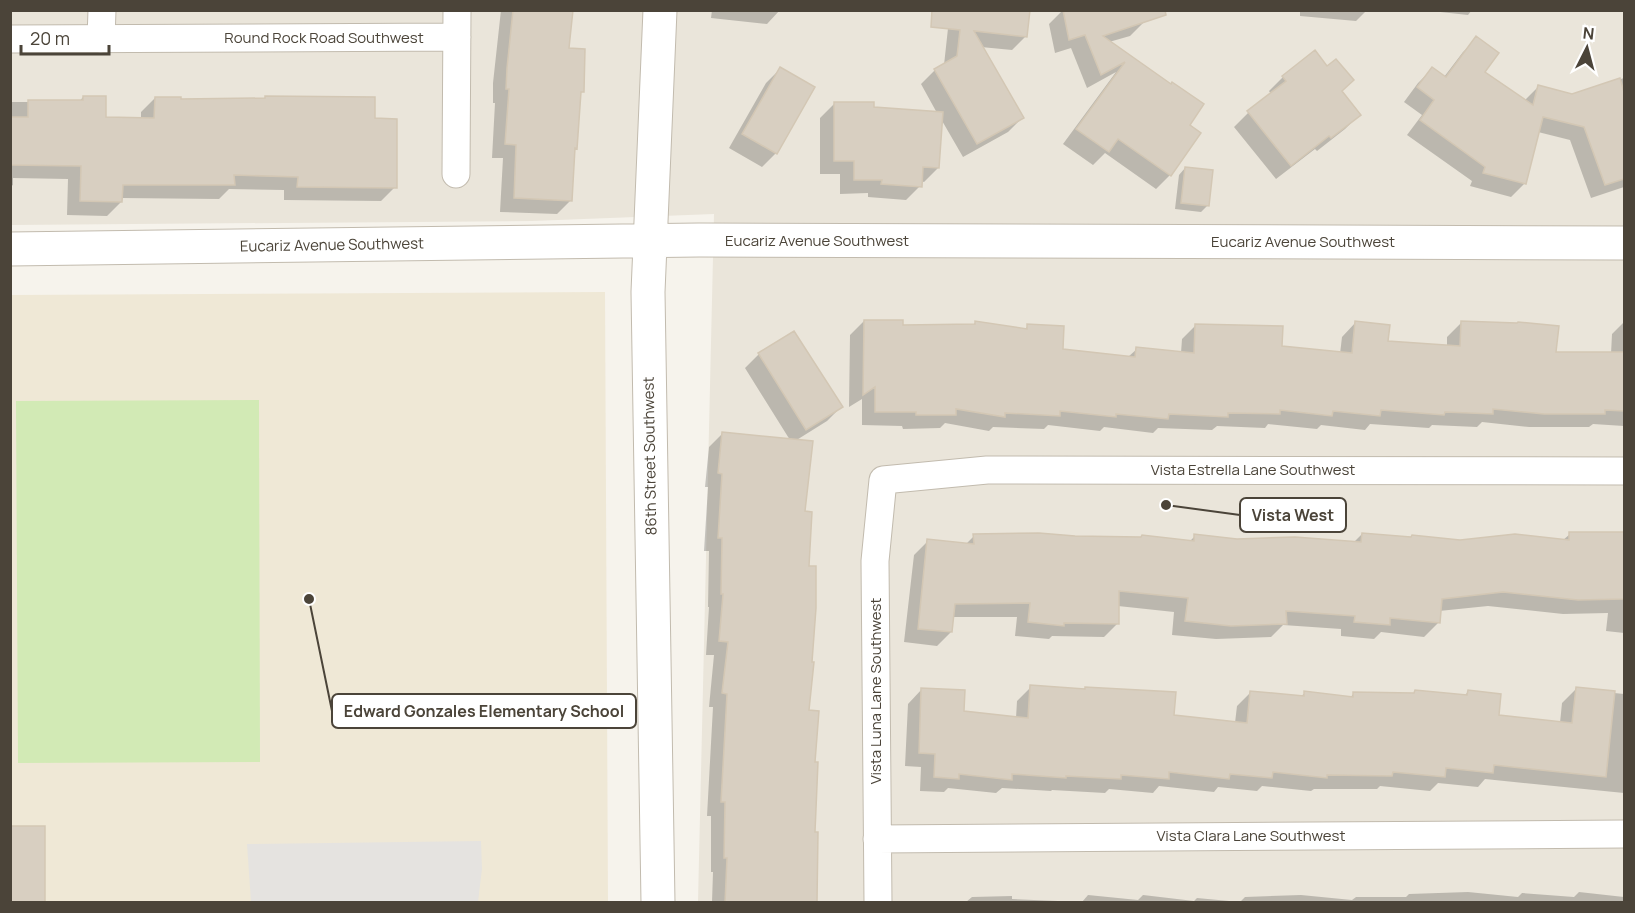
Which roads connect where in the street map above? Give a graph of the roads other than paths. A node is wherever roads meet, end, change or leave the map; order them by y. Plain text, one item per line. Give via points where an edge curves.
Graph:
1 (102, 10) edge
2 (660, 10) edge
3 (457, 24) edge
4 (10, 39) edge
5 (101, 39) junction
6 (456, 174) dead end
7 (650, 241) junction
8 (1624, 243) edge
9 (10, 249) edge
10 (1624, 471) edge
11 (883, 480) joint
12 (1624, 834) edge
13 (877, 838) junction
14 (658, 903) edge
15 (878, 903) edge

1 - 5 street
2 - 7 street, 86th Street Southwest
3 - 5 street, Round Rock Road Southwest
3 - 6 street
4 - 5 street, Round Rock Road Southwest
7 - 8 street, Eucariz Avenue Southwest
7 - 9 street, Eucariz Avenue Southwest
7 - 14 street, 86th Street Southwest
10 - 11 street, Vista Estrella Lane Southwest via 987,470
11 - 13 street, Vista Luna Lane Southwest via 875,561
12 - 13 street, Vista Clara Lane Southwest
13 - 15 street, Vista Luna Lane Southwest

